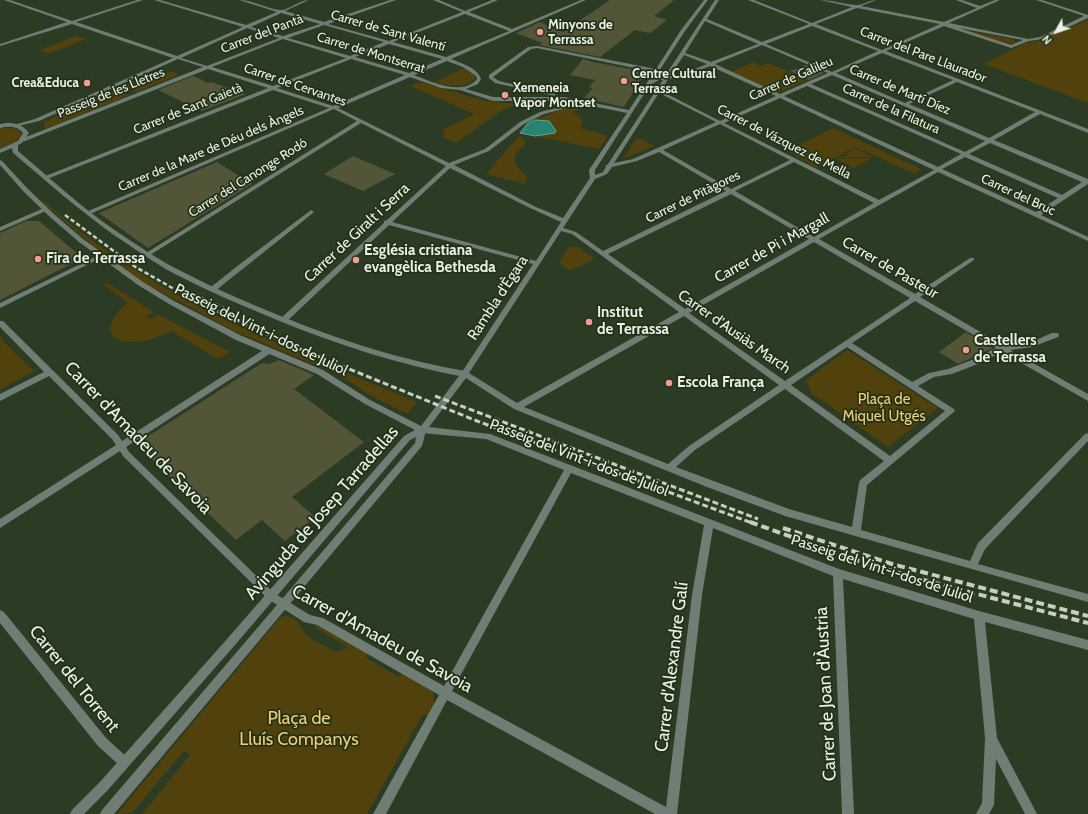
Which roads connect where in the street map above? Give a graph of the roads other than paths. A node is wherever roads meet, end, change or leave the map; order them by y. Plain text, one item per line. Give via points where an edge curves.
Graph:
1 (6, 0) edge
2 (141, 0) edge
3 (156, 0) edge
4 (241, 0) edge
5 (307, 0) edge
6 (394, 0) edge
7 (435, 0) edge
8 (496, 0) edge
9 (584, 0) edge
10 (706, 0) edge
11 (717, 0) edge
12 (750, 0) edge
13 (822, 0) edge
14 (874, 0) edge
15 (958, 0) edge
16 (998, 0) edge
17 (1038, 0) edge
18 (856, 7) junction
19 (981, 8) junction
20 (282, 11) junction
21 (465, 12) junction
22 (1088, 16) edge
23 (704, 19) junction
24 (72, 22) junction
25 (323, 24) junction
26 (812, 24) junction
27 (943, 24) junction
28 (246, 27) junction
29 (513, 31) junction
30 (282, 38) junction
31 (1028, 40) junction
32 (390, 42) junction
33 (762, 44) junction
34 (0, 45) edge
35 (882, 51) junction
36 (682, 53) junction
37 (177, 58) junction
38 (350, 58) junction
39 (447, 59) junction
40 (710, 64) junction
41 (207, 67) junction
42 (657, 71) junction
43 (832, 73) junction
44 (410, 75) junction
45 (666, 78) junction
46 (956, 80) junction
47 (649, 84) junction
48 (807, 84) junction
49 (272, 88) junction
50 (461, 89) junction
51 (658, 90) junction
52 (780, 96) junction
53 (584, 103) junction
54 (906, 104) junction
55 (335, 108) junction
56 (630, 112) junction
57 (1040, 112) junction
58 (360, 121) junction
59 (721, 122) junction
60 (2, 125) edge
61 (16, 126) junction
62 (1088, 131) edge
63 (23, 140) junction
64 (991, 140) junction
65 (15, 145) junction
66 (658, 149) junction
67 (0, 151) edge
68 (965, 155) junction
69 (602, 156) junction
70 (794, 160) junction
71 (0, 162) edge
72 (450, 165) junction
73 (610, 165) junction
74 (938, 170) junction
75 (45, 178) junction
76 (593, 178) junction
77 (1088, 181) edge
78 (731, 191) junction
79 (1063, 198) junction
80 (879, 204) junction
81 (44, 210) junction
82 (311, 212) dead end
83 (88, 213) junction
84 (1036, 215) junction
85 (386, 222) junction
86 (564, 222) junction
87 (0, 229) edge
88 (560, 229) junction
89 (1088, 239) edge
90 (815, 240) junction
91 (148, 254) junction
92 (603, 254) junction
93 (99, 256) junction
94 (972, 259) dead end
95 (537, 263) junction
96 (213, 289) junction
97 (914, 297) junction
98 (0, 306) edge
99 (684, 313) junction
100 (283, 320) junction
101 (0, 323) edge
102 (1056, 335) dead end
103 (846, 343) junction
104 (1003, 348) junction
105 (268, 351) junction
106 (50, 372) junction
107 (465, 374) junction
108 (784, 384) junction
109 (912, 385) junction
110 (0, 398) edge
111 (1088, 398) edge
112 (517, 407) junction
113 (422, 430) junction
114 (1088, 436) edge
115 (1084, 443) edge
116 (121, 446) junction
117 (890, 461) junction
118 (670, 467) junction
119 (569, 469) junction
120 (0, 524) edge
121 (709, 524) junction
122 (856, 532) junction
123 (973, 565) junction
124 (838, 574) junction
125 (271, 596) junction
126 (1088, 598) edge
127 (284, 605) junction
128 (0, 615) edge
129 (979, 616) junction
130 (1088, 645) edge
131 (445, 692) junction
132 (991, 738) junction
133 (124, 762) junction
134 (76, 814) edge
135 (106, 814) edge
136 (379, 814) edge
137 (667, 814) edge
138 (670, 814) edge
139 (848, 814) edge
140 (982, 814) edge
141 (1031, 814) edge

1 - 24 street, Carrer de Cervantes
2 - 24 street
3 - 28 street, Carrer de Montserrat
4 - 20 street, Carrer de Sant Valentí
5 - 20 street, Passeig de les Lletres
6 - 25 street, Carrer del Pantà
7 - 21 street
8 - 21 street, Carrer de Sant Gaietà
9 - 29 street, Carrer de la Mare de Déu dels Àngels
10 - 42 street, Rambla d'Ègara
11 - 23 street, Rambla d'Ègara
12 - 26 street, Carrer del Pare Llaurador
13 - 18 street
14 - 18 street
15 - 19 street
16 - 19 street, Carrer de Galileu
17 - 22 street
18 - 26 street
18 - 27 street
19 - 27 street, Carrer de Galileu
20 - 25 street, Carrer de Sant Valentí
20 - 28 street, Passeig de les Lletres
21 - 29 street
21 - 32 street, Carrer de Sant Gaietà
22 - 31 street via 1041,38
23 - 33 street, Carrer de Martí Díez
23 - 36 street, Rambla d'Ègara
24 - 34 street
24 - 37 street, Carrer de Cervantes
25 - 30 street, Carrer del Pantà
25 - 32 street, Carrer de Sant Valentí
26 - 33 street
26 - 35 street, Carrer del Pare Llaurador
27 - 31 street
27 - 31 street via 1011,47
27 - 35 street, Carrer de Galileu
28 - 30 street, Carrer de Montserrat
28 - 37 street, Passeig de les Lletres
29 - 39 street, Carrer de la Mare de Déu dels Àngels
30 - 38 street, Carrer de Montserrat
30 - 41 street, Carrer del Pantà
32 - 38 street, Carrer de Sant Gaietà
32 - 39 street, Carrer de Sant Valentí
33 - 40 street
33 - 43 street, Carrer de Martí Díez
35 - 43 street, Carrer de Galileu
35 - 46 street, Carrer del Pare Llaurador
36 - 40 street, Carrer del Bruc
36 - 45 street, Rambla d'Ègara
37 - 41 street, Carrer de Cervantes
37 - 61 street, Passeig de les Lletres via 37,120
38 - 44 street, Carrer de Montserrat
38 - 49 street, Carrer de Sant Gaietà
39 - 44 street, Carrer de la Mare de Déu dels Àngels
39 - 50 street, Carrer de Sant Valentí via 470,68 478,75 476,83
40 - 45 street via 683,75
40 - 52 street, Carrer del Bruc
41 - 49 street, Carrer de Cervantes
41 - 63 street, Passeig de les Lletres
42 - 47 street, Rambla d'Ègara
42 - 53 street via 534,47 491,76 497,82
43 - 48 street, Carrer de Galileu
43 - 54 street, Carrer de Martí Díez
44 - 50 street, Carrer de Montserrat via 443,87
44 - 55 street, Carrer de la Mare de Déu dels Àngels
45 - 47 street
45 - 51 street, Rambla d'Ègara
46 - 54 street
46 - 57 street, Carrer del Pare Llaurador
47 - 51 street
47 - 56 street, Rambla d'Ègara
48 - 52 street, Carrer de Galileu
48 - 68 street, Carrer de la Filatura
49 - 55 street, Carrer de Cervantes
49 - 75 street, Carrer de Sant Gaietà
50 - 53 street, Carrer de Montserrat via 497,100 564,99
51 - 59 street, Carrer de Vázquez de Mella
51 - 73 street, Rambla d'Ègara
52 - 59 street, Carrer de Galileu
52 - 74 street, Carrer del Bruc
53 - 56 street
53 - 72 street via 542,113 522,123 488,150
54 - 64 street, Carrer de Martí Díez
55 - 58 street, Carrer de Cervantes
55 - 83 street, Carrer de la Mare de Déu dels Àngels
56 - 69 street, Rambla d'Ègara
57 - 62 street, Carrer del Pare Llaurador
57 - 64 street, Carrer de Pi i Margall
58 - 72 street, Carrer de Cervantes
58 - 91 street, Carrer del Canonge Rodó
59 - 66 street, Carrer de Galileu
59 - 70 street, Carrer de Vázquez de Mella
60 - 61 street
61 - 63 street via 26,133
63 - 65 street, Passeig de les Lletres
64 - 68 street, Carrer de Pi i Margall
64 - 77 street, Carrer de Martí Díez
65 - 67 street, Passeig de les Lletres
65 - 75 street, Passeig del Vint-i-dos de Juliol via 15,152
66 - 73 street, Carrer de Galileu via 628,163
66 - 78 street, Carrer de Pasteur
68 - 74 street, Carrer de Pi i Margall
68 - 79 street, Carrer de la Filatura
69 - 73 street via 609,160
69 - 76 street, Rambla d'Ègara via 592,170
70 - 78 street, Carrer de Pitàgores
70 - 80 street, Carrer de Vázquez de Mella
71 - 81 street, Passeig del Vint-i-dos de Juliol
72 - 85 street, Carrer de Giralt i Serra
72 - 86 street, Carrer de Cervantes
73 - 76 street, Rambla d'Ègara via 605,173
74 - 80 street, Carrer de Pi i Margall
74 - 84 street, Carrer del Bruc
75 - 83 street, Passeig del Vint-i-dos de Juliol
76 - 86 street, Rambla d'Ègara
77 - 79 street
78 - 90 street, Carrer de Pasteur
78 - 92 street, Carrer de Pitàgores
79 - 84 street
80 - 90 street, Carrer de Pi i Margall
81 - 87 street
81 - 93 street, Passeig del Vint-i-dos de Juliol
82 - 96 street
83 - 91 street, Passeig del Vint-i-dos de Juliol
84 - 89 street, Carrer del Bruc
85 - 95 street
85 - 100 street, Carrer de Giralt i Serra
86 - 88 street, Rambla d'Ègara
88 - 92 street, Carrer d'Ausiàs March via 574,233
88 - 95 street, Rambla d'Ègara
90 - 97 street, Carrer de Pasteur
90 - 99 street, Carrer de Pi i Margall
91 - 96 street, Passeig del Vint-i-dos de Juliol via 177,272
92 - 99 street, Carrer d'Ausiàs March
93 - 98 street
93 - 105 street, Passeig del Vint-i-dos de Juliol via 146,288 191,314
94 - 97 street
95 - 107 street, Rambla d'Ègara
96 - 100 street, Passeig del Vint-i-dos de Juliol
97 - 103 street
97 - 104 street, Carrer de Pasteur
99 - 108 street, Carrer d'Ausiàs March
99 - 112 street, Carrer de Pi i Margall
100 - 107 street, Passeig del Vint-i-dos de Juliol via 368,351
101 - 106 street, Carrer d'Amadeu de Savoia
102 - 104 street via 1032,344
103 - 108 street
103 - 109 street
104 - 109 street via 969,364 932,375
104 - 111 street, Carrer de Pasteur
105 - 113 street, Passeig del Vint-i-dos de Juliol via 319,371 381,409
105 - 116 street
106 - 110 street
106 - 116 street, Carrer d'Amadeu de Savoia
107 - 112 street, Passeig del Vint-i-dos de Juliol
107 - 113 street, Rambla d'Ègara
108 - 117 street, Carrer d'Ausiàs March
108 - 118 street via 692,448
109 - 117 street via 951,410
112 - 118 street, Passeig del Vint-i-dos de Juliol
113 - 119 street, Passeig del Vint-i-dos de Juliol via 487,436
113 - 125 street, Avinguda de Josep Tarradellas via 407,438
113 - 127 street, Avinguda de Josep Tarradellas via 419,444
114 - 115 street
115 - 123 street via 981,546
116 - 120 street
116 - 125 street, Carrer d'Amadeu de Savoia via 126,454
117 - 122 street via 864,483
118 - 122 street, Passeig del Vint-i-dos de Juliol via 788,513
119 - 121 street, Passeig del Vint-i-dos de Juliol
119 - 131 street
121 - 124 street, Passeig del Vint-i-dos de Juliol
121 - 138 street, Carrer d'Alexandre Galí
122 - 123 street, Passeig del Vint-i-dos de Juliol
123 - 126 street, Passeig del Vint-i-dos de Juliol
124 - 129 street, Passeig del Vint-i-dos de Juliol
124 - 139 street, Carrer de Joan d'Àustria
125 - 127 street, Carrer d'Amadeu de Savoia
125 - 133 street, Avinguda de Josep Tarradellas
127 - 131 street, Carrer d'Amadeu de Savoia via 308,619 319,621
127 - 135 street, Avinguda de Josep Tarradellas
128 - 133 street, Carrer del Torrent via 102,742
129 - 130 street, Passeig del Vint-i-dos de Juliol
129 - 132 street
131 - 136 street
131 - 137 street, Carrer d'Amadeu de Savoia
132 - 140 street via 988,805
132 - 141 street
133 - 134 street, Avinguda de Josep Tarradellas

